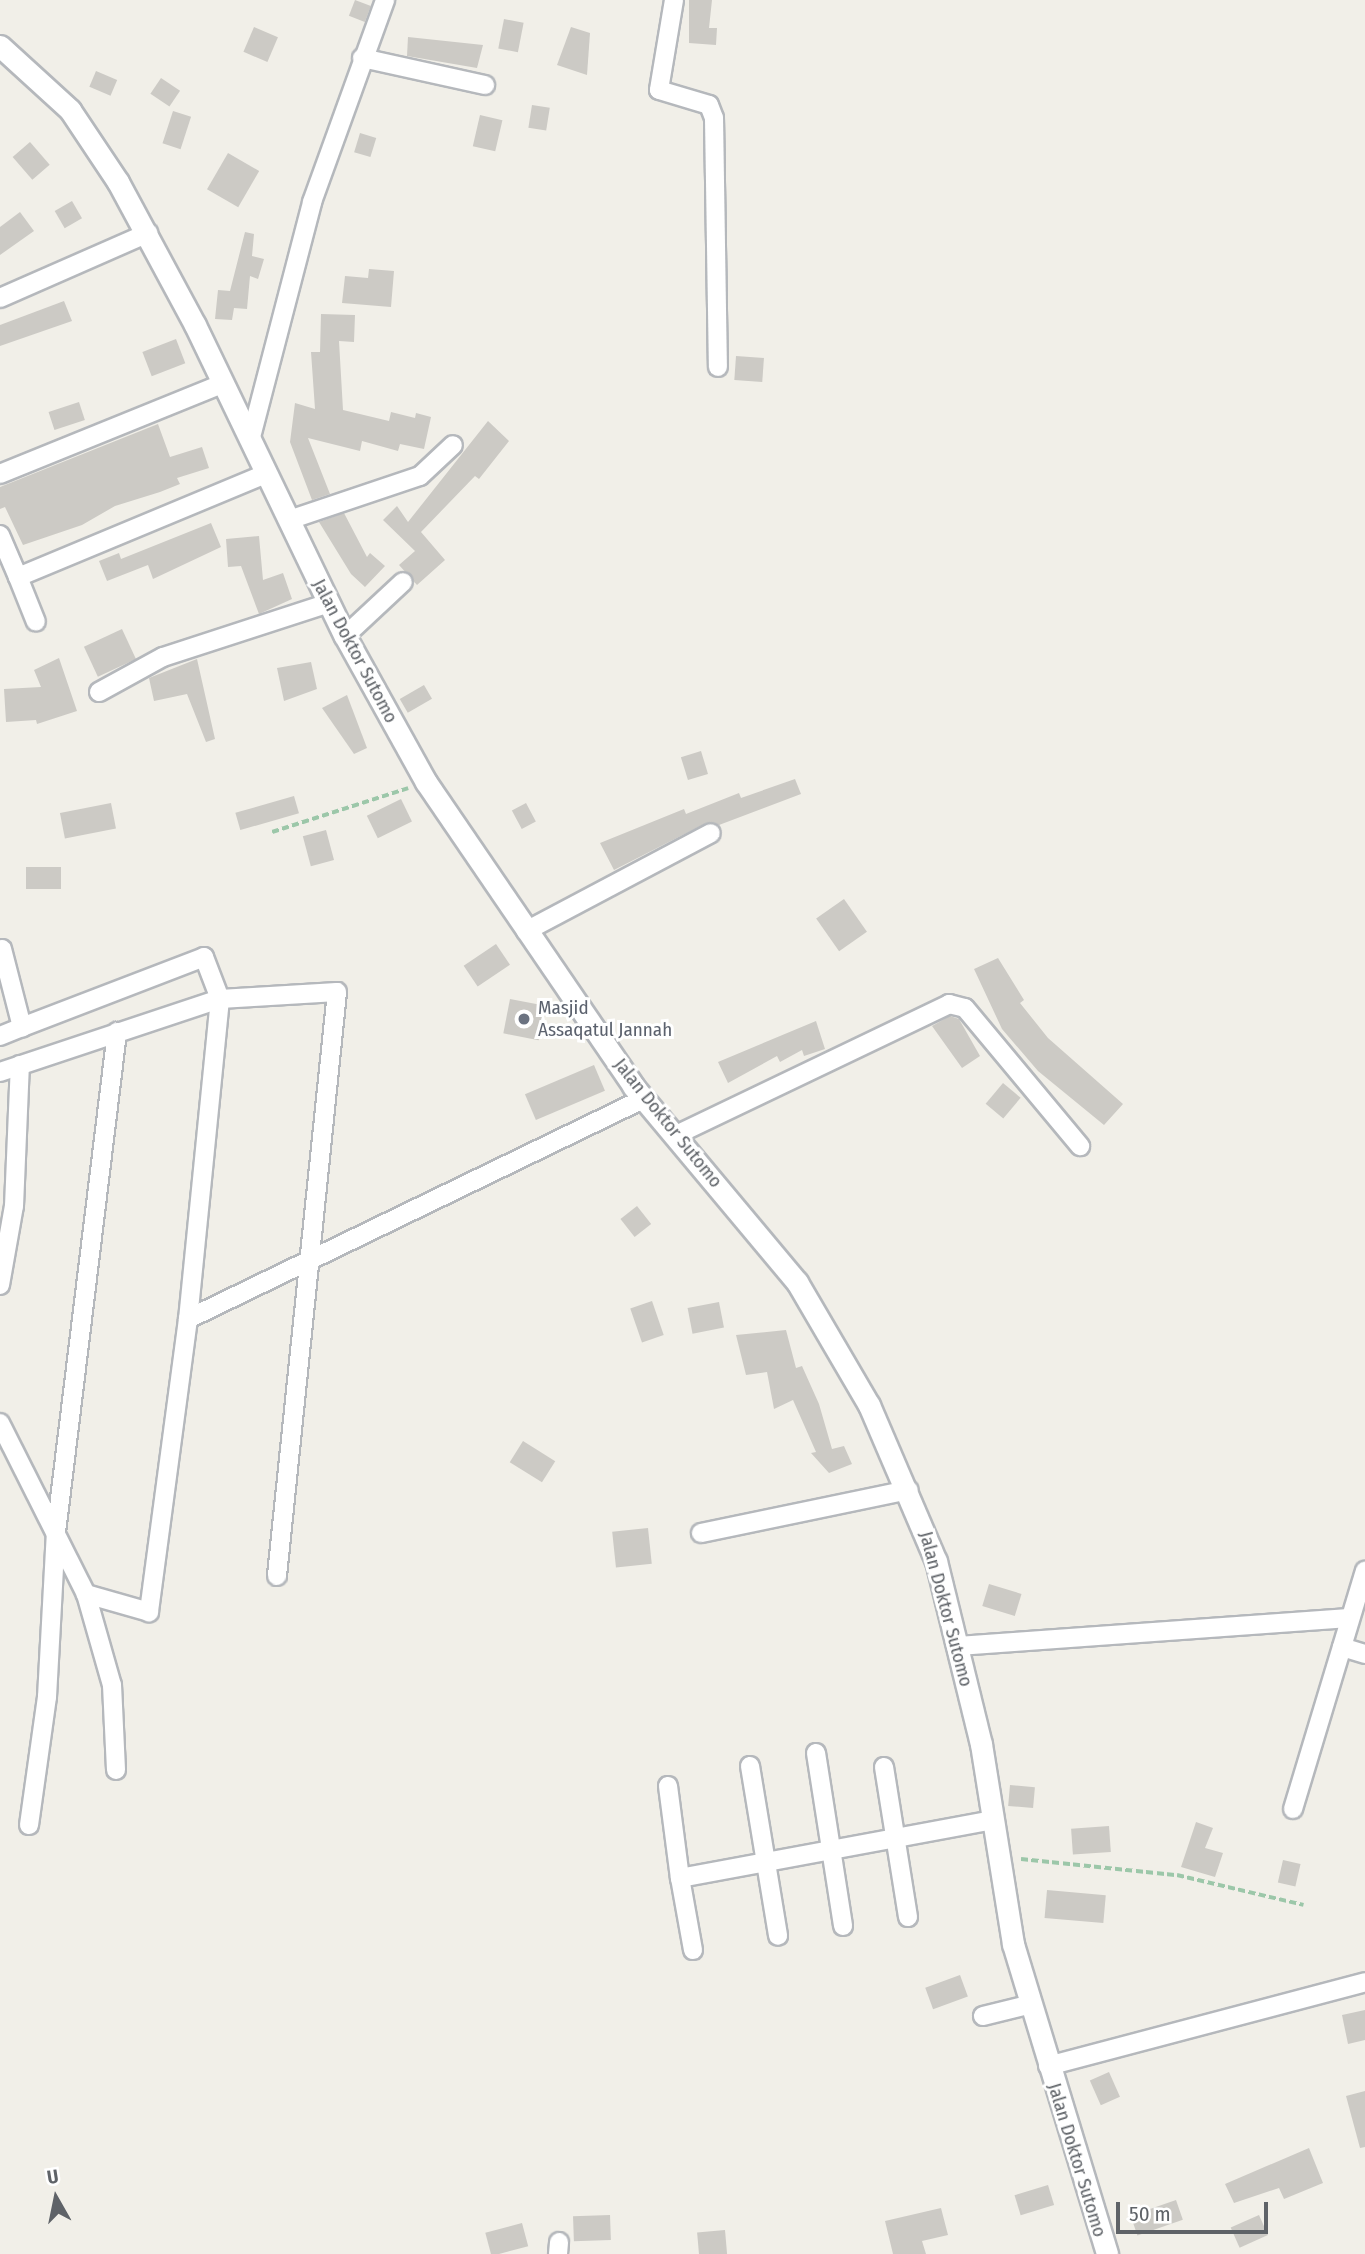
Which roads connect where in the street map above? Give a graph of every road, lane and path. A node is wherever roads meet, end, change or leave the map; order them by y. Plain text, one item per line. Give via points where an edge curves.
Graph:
1 (385, 0) edge
2 (674, 0) edge
3 (0, 46) edge
4 (362, 58) junction
5 (485, 85) dead end
6 (148, 233) junction
7 (0, 298) edge
8 (718, 367) dead end
9 (222, 384) junction
10 (251, 437) junction
11 (453, 445) dead end
12 (0, 474) edge
13 (266, 474) junction
14 (289, 520) junction
15 (0, 535) edge
16 (18, 577) junction
17 (403, 582) dead end
18 (329, 603) junction
19 (36, 622) dead end
20 (345, 636) junction
21 (99, 692) dead end
22 (426, 782) junction
23 (272, 832) dead end
24 (712, 834) dead end
25 (526, 931) junction
26 (2, 949) dead end
27 (220, 999) junction
28 (22, 1027) junction
29 (117, 1032) junction
30 (0, 1036) edge
31 (20, 1065) junction
32 (0, 1072) edge
33 (643, 1099) junction
34 (676, 1135) junction
35 (1080, 1146) dead end
36 (310, 1256) junction
37 (0, 1285) edge
38 (188, 1319) junction
39 (0, 1423) edge
40 (909, 1490) junction
41 (56, 1532) junction
42 (701, 1533) dead end
43 (1365, 1571) edge
44 (277, 1576) dead end
45 (86, 1594) junction
46 (1349, 1618) junction
47 (958, 1646) junction
48 (1342, 1647) junction
49 (1365, 1654) edge
50 (816, 1753) dead end
51 (750, 1766) dead end
52 (884, 1767) dead end
53 (117, 1770) dead end
54 (668, 1786) dead end
55 (1293, 1809) dead end
56 (992, 1820) junction
57 (29, 1825) dead end
58 (895, 1838) junction
59 (830, 1850) junction
60 (998, 1857) junction
61 (764, 1863) junction
62 (680, 1878) junction
63 (1304, 1905) dead end
64 (908, 1917) dead end
65 (843, 1926) dead end
66 (778, 1936) dead end
67 (693, 1950) dead end
68 (1365, 1982) edge
69 (1028, 2005) junction
70 (983, 2016) dead end
71 (1048, 2066) junction
72 (1107, 2254) edge

1 - 4 street
2 - 8 street via 659,90 709,105 714,118
3 - 6 street, Jalan Doktor Sutomo via 70,110
4 - 5 street
4 - 10 street via 312,202
6 - 7 street
6 - 9 street, Jalan Doktor Sutomo
9 - 10 street, Jalan Doktor Sutomo
9 - 12 street
10 - 13 street, Jalan Doktor Sutomo
11 - 14 street via 420,476
13 - 14 street, Jalan Doktor Sutomo
13 - 16 street
14 - 18 street, Jalan Doktor Sutomo
15 - 16 street
16 - 19 street
17 - 20 street
18 - 20 street, Jalan Doktor Sutomo
18 - 21 street via 163,657
20 - 22 street, Jalan Doktor Sutomo
22 - 23 path
22 - 25 street, Jalan Doktor Sutomo
24 - 25 street
25 - 33 street, Jalan Doktor Sutomo
26 - 28 street
27 - 28 street via 204,957
27 - 29 street
27 - 36 street via 337,992
27 - 38 street
28 - 30 street
29 - 31 street
29 - 41 street
31 - 32 street
31 - 37 street via 15,1206
33 - 34 street, Jalan Doktor Sutomo
33 - 36 street
34 - 35 street via 949,1004 965,1008
34 - 40 street, Jalan Doktor Sutomo via 797,1282 869,1405
36 - 38 street
36 - 44 street
38 - 45 street via 149,1612
39 - 41 street
40 - 42 street
40 - 47 street, Jalan Doktor Sutomo via 936,1561
41 - 45 street
41 - 57 street via 47,1697
43 - 46 street
45 - 53 street via 112,1685
46 - 47 street
46 - 48 street
47 - 56 street, Jalan Doktor Sutomo
48 - 49 street
48 - 55 street
50 - 59 street
51 - 61 street
52 - 58 street
54 - 62 street
56 - 58 street
56 - 60 street, Jalan Doktor Sutomo
58 - 59 street
58 - 64 street
59 - 61 street
59 - 65 street
60 - 63 path via 1177,1875
60 - 69 street, Jalan Doktor Sutomo
61 - 62 street
61 - 66 street
62 - 67 street
68 - 71 street
69 - 70 street
69 - 71 street, Jalan Doktor Sutomo
71 - 72 street, Jalan Doktor Sutomo

